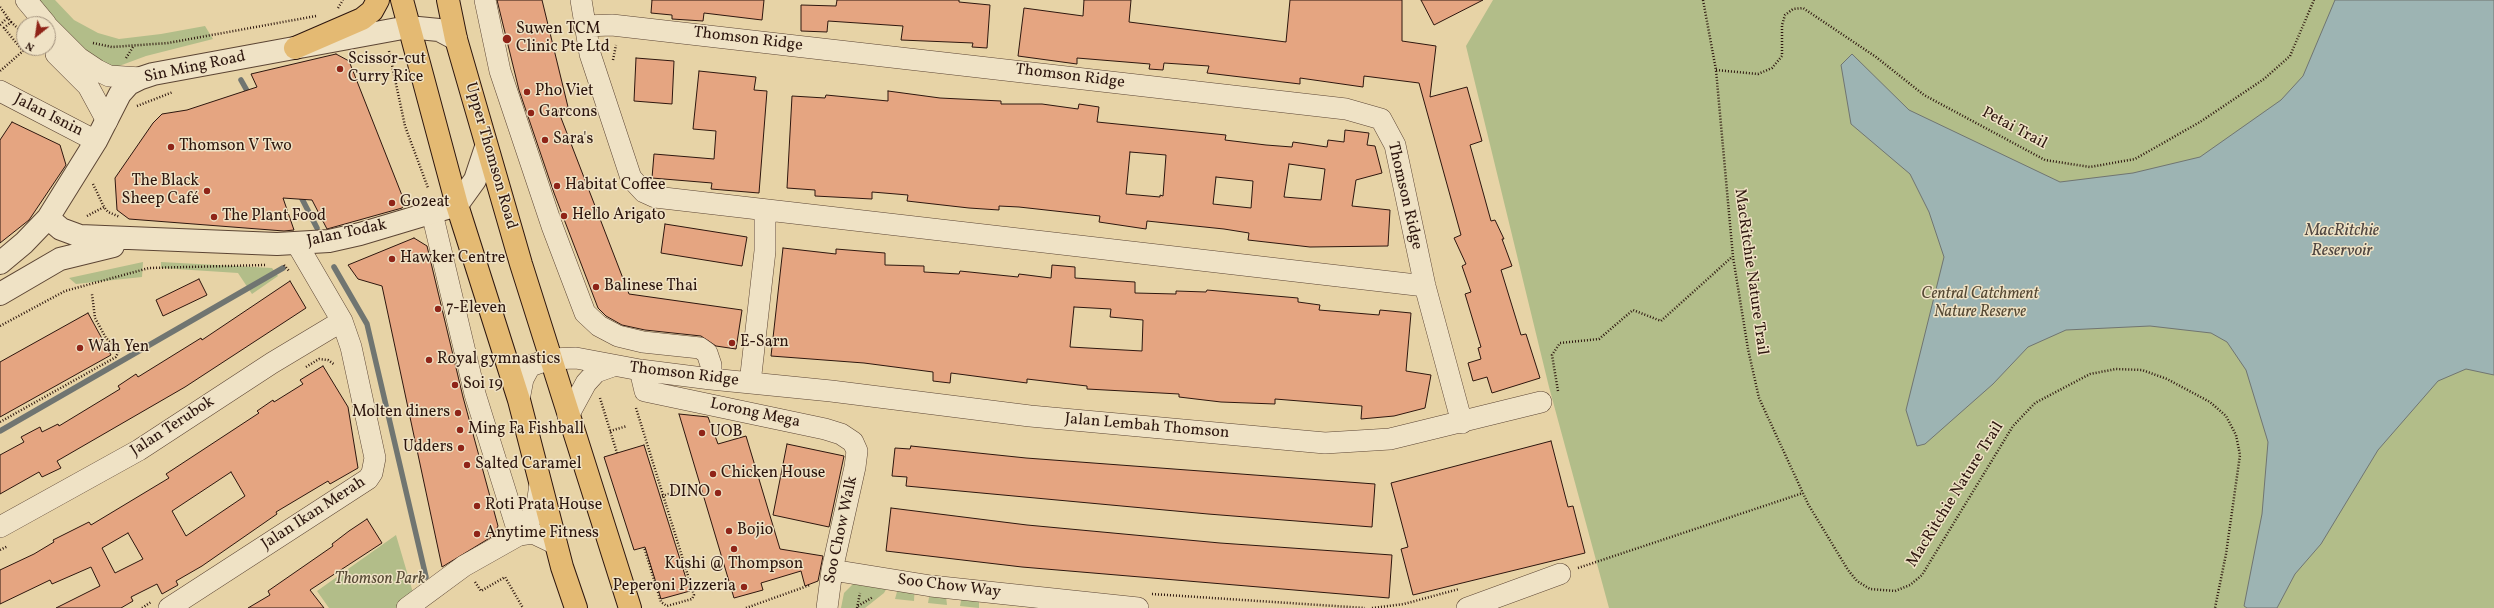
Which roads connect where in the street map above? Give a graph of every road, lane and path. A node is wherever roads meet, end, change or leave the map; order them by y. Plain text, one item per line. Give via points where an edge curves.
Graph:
1 (26, 0) edge
2 (343, 0) edge
3 (378, 0) edge
4 (402, 0) edge
5 (448, 0) edge
6 (485, 0) edge
7 (581, 0) edge
8 (1704, 0) edge
9 (2314, 0) edge
10 (0, 7) edge
11 (9, 9) edge
12 (337, 9) dead end
13 (318, 15) dead end
14 (39, 16) edge
15 (16, 18) edge
16 (16, 18) edge
17 (16, 24) edge
18 (0, 25) edge
19 (612, 25) junction
20 (584, 26) junction
21 (408, 27) junction
22 (56, 35) edge
23 (456, 39) junction
24 (86, 41) dead end
25 (16, 43) edge
26 (388, 44) dead end
27 (295, 48) junction
28 (56, 54) edge
29 (18, 56) edge
30 (614, 66) dead end
31 (1716, 70) junction
32 (0, 72) edge
33 (141, 78) junction
34 (179, 90) dead end
35 (0, 91) edge
36 (134, 110) dead end
37 (107, 121) junction
38 (96, 141) junction
39 (486, 147) junction
40 (94, 179) dead end
41 (428, 188) dead end
42 (457, 205) junction
43 (765, 210) junction
44 (432, 213) junction
45 (48, 218) junction
46 (126, 219) dead end
47 (144, 240) junction
48 (297, 244) junction
49 (1733, 257) junction
50 (0, 263) edge
51 (277, 264) dead end
52 (270, 265) dead end
53 (311, 267) junction
54 (1425, 286) junction
55 (0, 294) edge
56 (92, 294) dead end
57 (342, 321) junction
58 (0, 326) edge
59 (550, 359) junction
60 (336, 366) dead end
61 (613, 366) junction
62 (301, 370) dead end
63 (640, 370) junction
64 (711, 379) junction
65 (750, 383) junction
66 (598, 394) dead end
67 (640, 398) junction
68 (519, 400) junction
69 (1541, 402) joint
70 (568, 416) junction
71 (0, 422) edge
72 (1462, 423) junction
73 (628, 426) dead end
74 (610, 432) junction
75 (857, 451) joint
76 (617, 453) dead end
77 (540, 484) junction
78 (675, 492) dead end
79 (1803, 493) junction
80 (662, 496) junction
81 (0, 527) edge
82 (518, 535) junction
83 (13, 543) dead end
84 (556, 544) junction
85 (644, 547) dead end
86 (0, 550) edge
87 (832, 574) junction
88 (1560, 574) joint
89 (873, 597) dead end
90 (857, 606) dead end
91 (169, 608) edge
92 (407, 608) edge
93 (576, 608) edge
94 (630, 608) edge
95 (746, 608) edge
96 (827, 608) edge
97 (1138, 608) edge
98 (1467, 608) edge
99 (2215, 608) edge

1 - 14 street
2 - 12 path
3 - 27 main road via 362,19
4 - 21 main road
5 - 23 main road, Upper Thomson Road
6 - 64 street via 500,71 552,226 585,313 599,326 618,336 643,342 700,348 707,352 711,365
7 - 20 street
8 - 31 path, MacRitchie Nature Trail
9 - 31 path, Petai Trail via 2290,56 2264,79 2200,122 2135,159 2090,167 2045,160 1924,95 1876,56 1803,8 1793,9 1785,15 1782,25 1782,56 1772,68 1758,74
10 - 11 path
11 - 15 street
11 - 16 path
11 - 18 path
13 - 24 path via 168,44 112,47
17 - 25 path via 4,28
19 - 20 street, Thomson Ridge
19 - 30 path via 617,41 613,53
19 - 54 street, Thomson Ridge via 1346,109 1381,119 1395,145
20 - 43 street via 599,86 631,178 637,186 644,192 668,200
21 - 23 street, Sin Ming Road via 439,30
21 - 27 street, Sin Ming Road
21 - 42 main road
22 - 33 street via 79,58 97,70 109,76
23 - 39 main road, Upper Thomson Road
26 - 41 path via 405,126
27 - 33 street, Sin Ming Road
28 - 37 street via 88,86
29 - 32 path
31 - 49 path, MacRitchie Nature Trail
33 - 37 street, Sin Ming Road via 129,84 120,94
34 - 36 path via 137,106
35 - 38 street, Jalan Isnin
37 - 38 street, Sin Ming Road
38 - 45 street, Sin Ming Road
39 - 42 street via 475,180
39 - 59 main road, Upper Thomson Road
40 - 46 path via 93,186 104,207 108,212
42 - 44 street, Jalan Todak
42 - 68 main road
43 - 54 street
43 - 65 street, Thomson Ridge via 765,251
44 - 48 street, Jalan Todak via 360,234 329,241
44 - 82 street via 475,394
45 - 47 street via 61,229 75,235
45 - 50 street, Sin Ming Road
47 - 48 street, Jalan Todak
47 - 55 street via 60,259
48 - 53 street, Jalan Ikan Merah
49 - 69 path via 1661,321 1633,310 1599,339 1560,342 1552,355 1559,396
49 - 79 path, MacRitchie Nature Trail via 1759,398
51 - 53 path
52 - 58 path via 149,268 65,290
53 - 57 street, Jalan Ikan Merah
54 - 72 street, Thomson Ridge
56 - 71 path via 95,318 106,338 119,350 116,357
57 - 81 street, Jalan Terubok via 272,362 139,450
57 - 91 street, Jalan Ikan Merah via 351,347 375,458 371,476
59 - 61 street, Thomson Ridge via 576,358
59 - 68 street, Thomson Ridge via 530,366
59 - 70 main road, Upper Thomson Road
60 - 62 path via 328,360 319,360
61 - 63 street, Thomson Ridge
61 - 70 street, Thomson Ridge via 596,372 586,383
63 - 64 street, Thomson Ridge
63 - 67 street
64 - 65 street, Thomson Ridge
65 - 72 street, Jalan Lembah Thomson via 830,390 1030,416 1325,443 1390,439
66 - 74 path
67 - 75 street, Lorong Mega via 825,429 841,434 853,442
67 - 80 path
68 - 77 main road
69 - 72 street, Jalan Lembah Thomson
70 - 94 main road, Upper Thomson Road via 589,474
73 - 74 path
74 - 76 path
75 - 87 street, Soo Chow Walk via 846,516
77 - 82 street via 537,505 529,522
77 - 84 main road
78 - 80 path
79 - 88 path
79 - 99 path, MacRitchie Nature Trail via 1857,582 1870,589 1895,591 1910,585 1922,575 2013,426 2035,403 2090,374 2116,368 2142,370 2167,379 2210,402 2226,416 2236,435 2240,455 2226,554
80 - 85 path via 694,595 692,599 667,606 661,602
82 - 84 street via 533,533
82 - 92 street via 464,566
83 - 86 path
84 - 93 main road
87 - 95 path
87 - 96 street, Soo Chow Walk
87 - 97 street, Soo Chow Way
88 - 98 street
89 - 90 path

